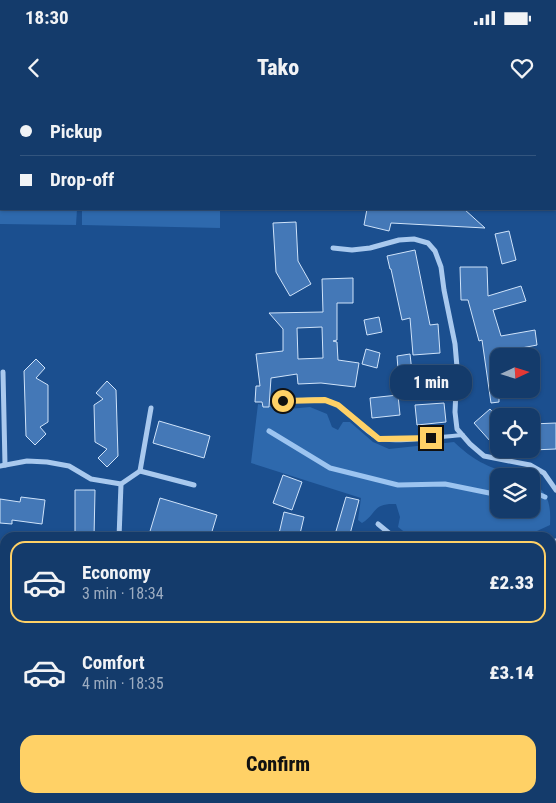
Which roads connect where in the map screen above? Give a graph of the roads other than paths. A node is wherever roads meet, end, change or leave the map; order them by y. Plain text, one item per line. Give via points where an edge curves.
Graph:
1 (333, 248) dead end
2 (3, 372) dead end
3 (283, 401) dead end
4 (151, 408) dead end
5 (463, 435) junction
6 (3, 466) edge
7 (140, 471) junction
8 (120, 484) junction
9 (194, 485) dead end
10 (556, 490) edge
11 (378, 524) dead end
12 (119, 532) edge
13 (388, 532) edge

1 - 5 street via 370,248 414,239 428,242 435,251 441,267 455,344 457,428
2 - 6 street
3 - 5 lane via 325,400 338,405 379,439
4 - 7 street
5 - 10 street via 484,456 530,465 544,473
6 - 8 street via 27,461 47,462 69,466 91,479
7 - 8 street
7 - 9 street
8 - 12 street
11 - 13 street

